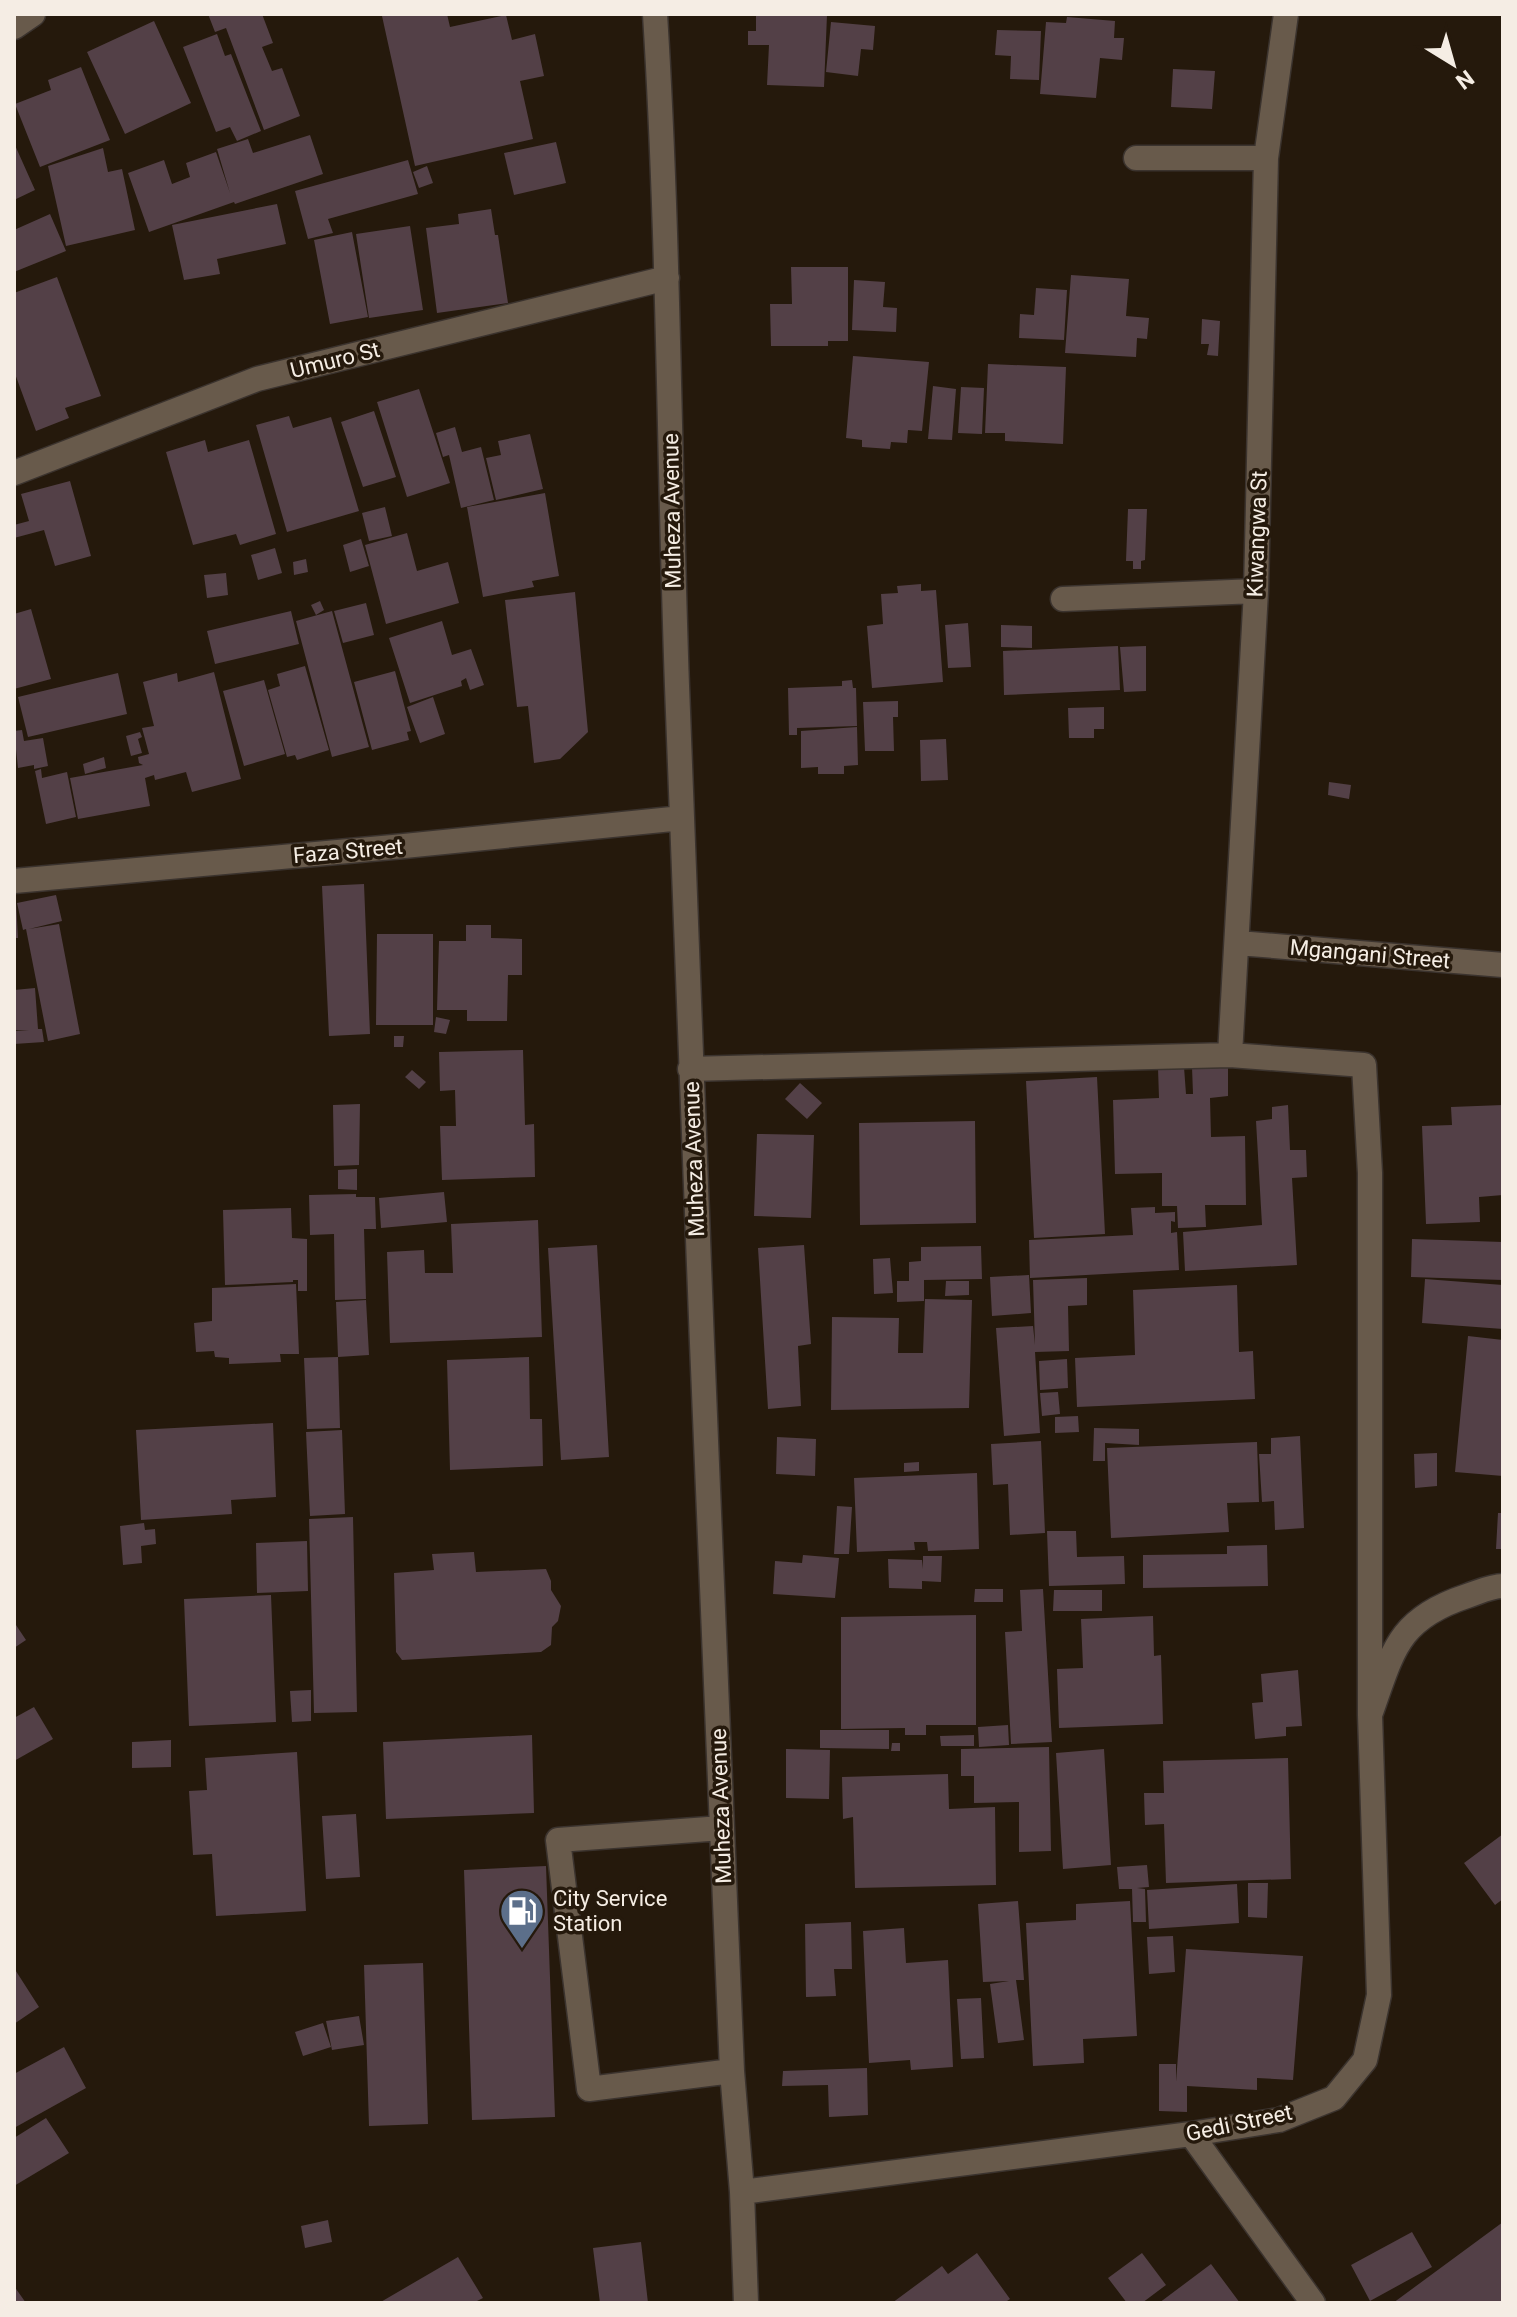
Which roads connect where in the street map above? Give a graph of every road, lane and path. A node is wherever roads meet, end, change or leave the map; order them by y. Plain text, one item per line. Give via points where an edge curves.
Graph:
1 (33, 14) edge
2 (655, 14) edge
3 (1286, 14) edge
4 (14, 27) edge
5 (1136, 158) dead end
6 (1266, 158) junction
7 (667, 278) junction
8 (14, 473) edge
9 (1256, 591) junction
10 (1063, 599) dead end
11 (682, 818) junction
12 (15, 878) edge
13 (1238, 943) junction
14 (1503, 965) edge
15 (1230, 1055) junction
16 (690, 1069) junction
17 (1503, 1586) edge
18 (1370, 1715) junction
19 (722, 1828) junction
20 (732, 2071) junction
21 (1191, 2134) junction
22 (742, 2192) junction
23 (746, 2303) edge
24 (1313, 2303) edge

1 - 4 street
2 - 7 street, Muheza Avenue
3 - 6 street, Kiwangwa St
5 - 6 street
6 - 9 street, Kiwangwa St
7 - 8 street, Umuro St via 257,379
7 - 11 street, Muheza Avenue
9 - 10 street
9 - 13 street, Kiwangwa St
11 - 12 street, Faza Street
11 - 16 street, Muheza Avenue
13 - 14 street, Mgangani Street
13 - 15 street, Kiwangwa St
15 - 16 street
15 - 18 street via 1364,1065 1370,1173
16 - 19 street, Muheza Avenue
17 - 18 street, Gedi Street via 1439,1605 1406,1630
18 - 21 street, Gedi Street via 1379,1995 1365,2060 1334,2098 1279,2120
19 - 20 street, Muheza Avenue
19 - 20 street via 558,1840 589,2089
20 - 22 street, Muheza Avenue
21 - 22 street, Gedi Street
21 - 24 street
22 - 23 street, Muheza Avenue

